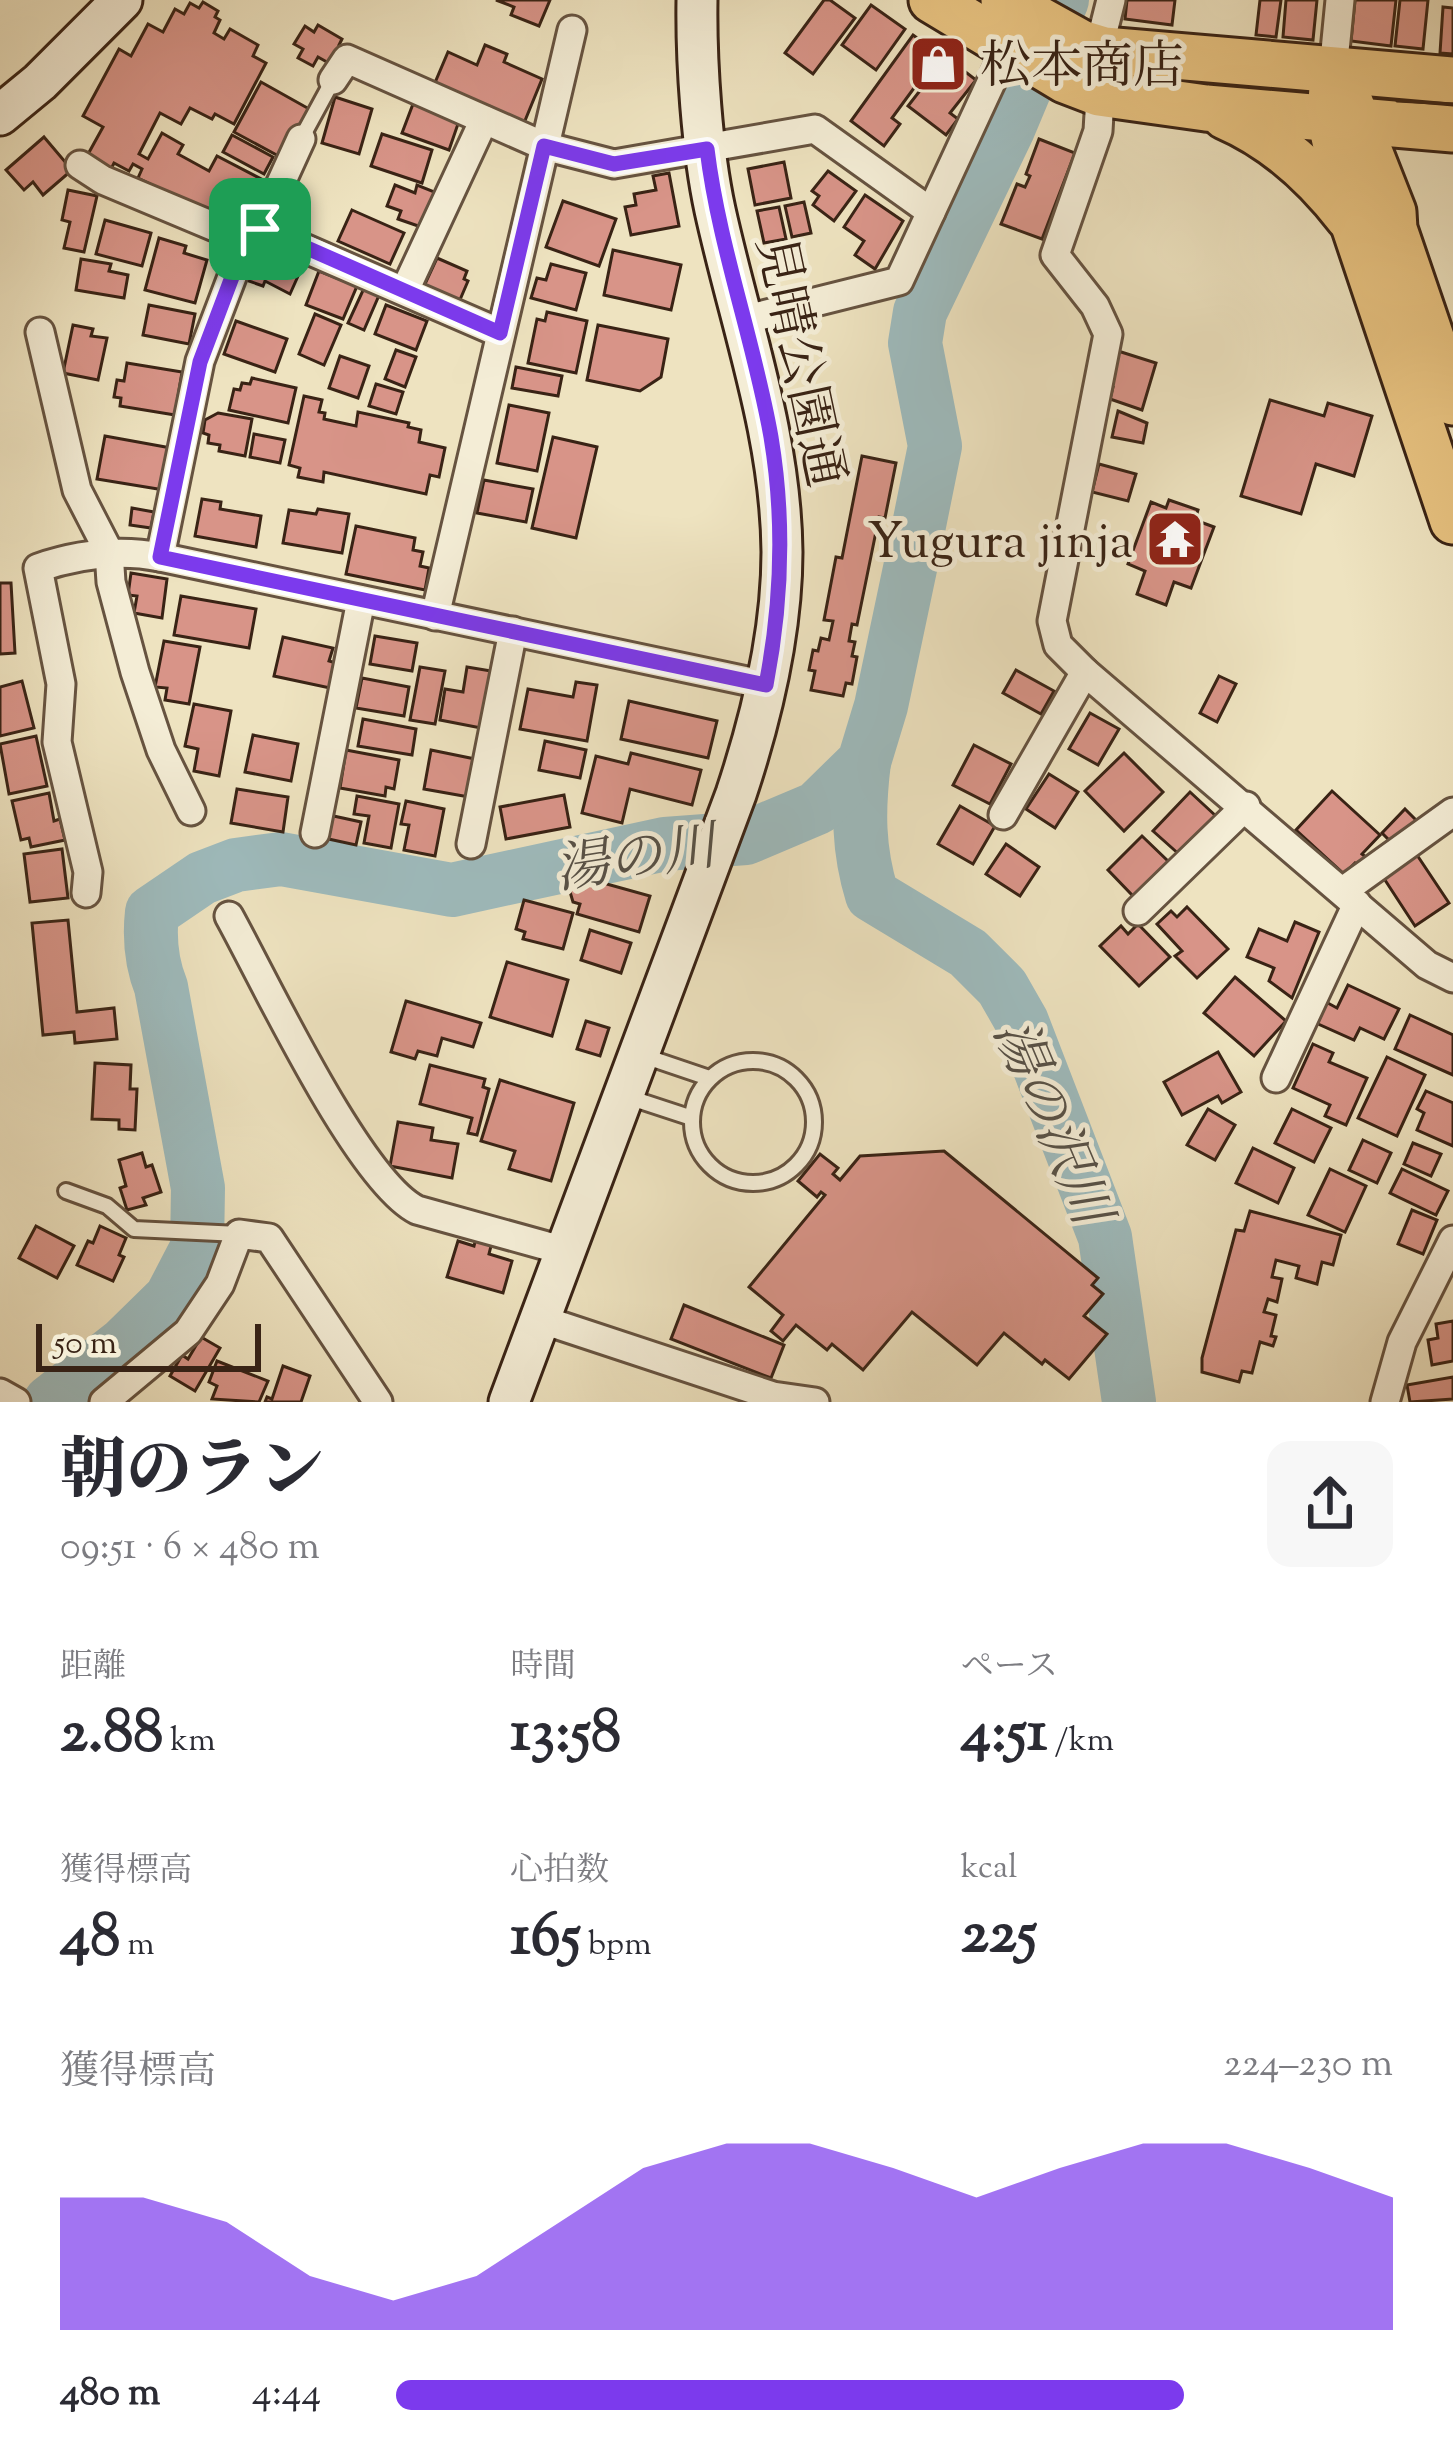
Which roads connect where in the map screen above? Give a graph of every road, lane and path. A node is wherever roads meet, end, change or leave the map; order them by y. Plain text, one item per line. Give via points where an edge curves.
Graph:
1 (122, 0) edge
2 (697, 0) edge
3 (932, 0) edge
4 (1111, 0) edge
5 (1340, 0) edge
6 (1019, 22) edge
7 (572, 30) dead end
8 (1087, 66) junction
9 (1333, 71) junction
10 (333, 80) joint
11 (1453, 80) edge
12 (1206, 107) junction
13 (0, 115) edge
14 (1345, 119) junction
15 (484, 120) junction
16 (1448, 129) edge
17 (301, 139) joint
18 (544, 146) junction
19 (707, 149) junction
20 (80, 165) dead end
21 (931, 212) junction
22 (1373, 218) junction
23 (253, 234) junction
24 (405, 290) junction
25 (743, 320) junction
26 (40, 332) dead end
27 (500, 333) junction
28 (1453, 402) edge
29 (1453, 521) edge
30 (110, 552) junction
31 (160, 557) junction
32 (361, 600) junction
33 (435, 616) junction
34 (513, 632) junction
35 (1085, 672) junction
36 (766, 685) junction
37 (1246, 806) junction
38 (191, 811) dead end
39 (1453, 812) edge
40 (1004, 815) dead end
41 (315, 833) dead end
42 (471, 844) dead end
43 (86, 893) dead end
44 (1350, 898) junction
45 (1138, 911) dead end
46 (229, 916) dead end
47 (1453, 978) edge
48 (639, 1054) junction
49 (709, 1078) junction
50 (1276, 1078) dead end
51 (623, 1095) junction
52 (692, 1118) junction
53 (66, 1191) dead end
54 (231, 1234) junction
55 (1453, 1240) edge
56 (565, 1251) junction
57 (540, 1318) junction
58 (521, 1397) edge
59 (104, 1402) edge
60 (378, 1402) edge
61 (815, 1402) edge
62 (1384, 1402) edge

1 - 13 street
2 - 19 street, 見晴公園通
3 - 6 main road
4 - 8 street
5 - 9 street
6 - 8 main road
6 - 21 street
7 - 18 street
8 - 9 main road
8 - 12 main road
8 - 35 street via 1098,131 1055,255 1108,334 1052,621 1058,645
9 - 11 main road
9 - 14 main road
10 - 15 street via 346,59
10 - 17 lane
12 - 14 main road
12 - 22 main road via 1249,126
14 - 16 main road
14 - 22 main road
15 - 18 street
15 - 24 street
16 - 22 main road
17 - 23 street
18 - 19 street via 614,164
18 - 27 street
19 - 21 street via 815,129
19 - 25 street, 見晴公園通
20 - 23 street
21 - 25 street via 899,281
22 - 28 main road via 1394,229
22 - 29 main road
23 - 24 street
23 - 31 street via 200,362
24 - 27 street
25 - 36 street, 見晴公園通 via 771,440 780,528 778,624
26 - 30 street via 77,490
27 - 33 street
30 - 31 street
30 - 38 street via 134,672
30 - 43 street via 38,568 61,684 57,742
31 - 32 street
32 - 33 street
32 - 41 street
33 - 34 street
34 - 36 street
34 - 42 street
35 - 37 street
35 - 40 street
36 - 48 street, 見晴公園通 via 730,812
37 - 44 street
37 - 45 street
39 - 44 street
44 - 47 street
44 - 50 street
46 - 56 street via 339,1117 401,1202
48 - 49 lane
48 - 51 street
49 - 52 lane
49 - 52 lane via 746,1060 786,1070 812,1102 811,1144 784,1176 746,1183 710,1166
51 - 52 lane
51 - 56 street
53 - 54 lane via 107,1206 134,1229
54 - 59 street via 220,1284 188,1332
54 - 60 street via 269,1238
55 - 62 street via 1402,1342
56 - 57 street
57 - 58 street
57 - 61 street via 773,1396

